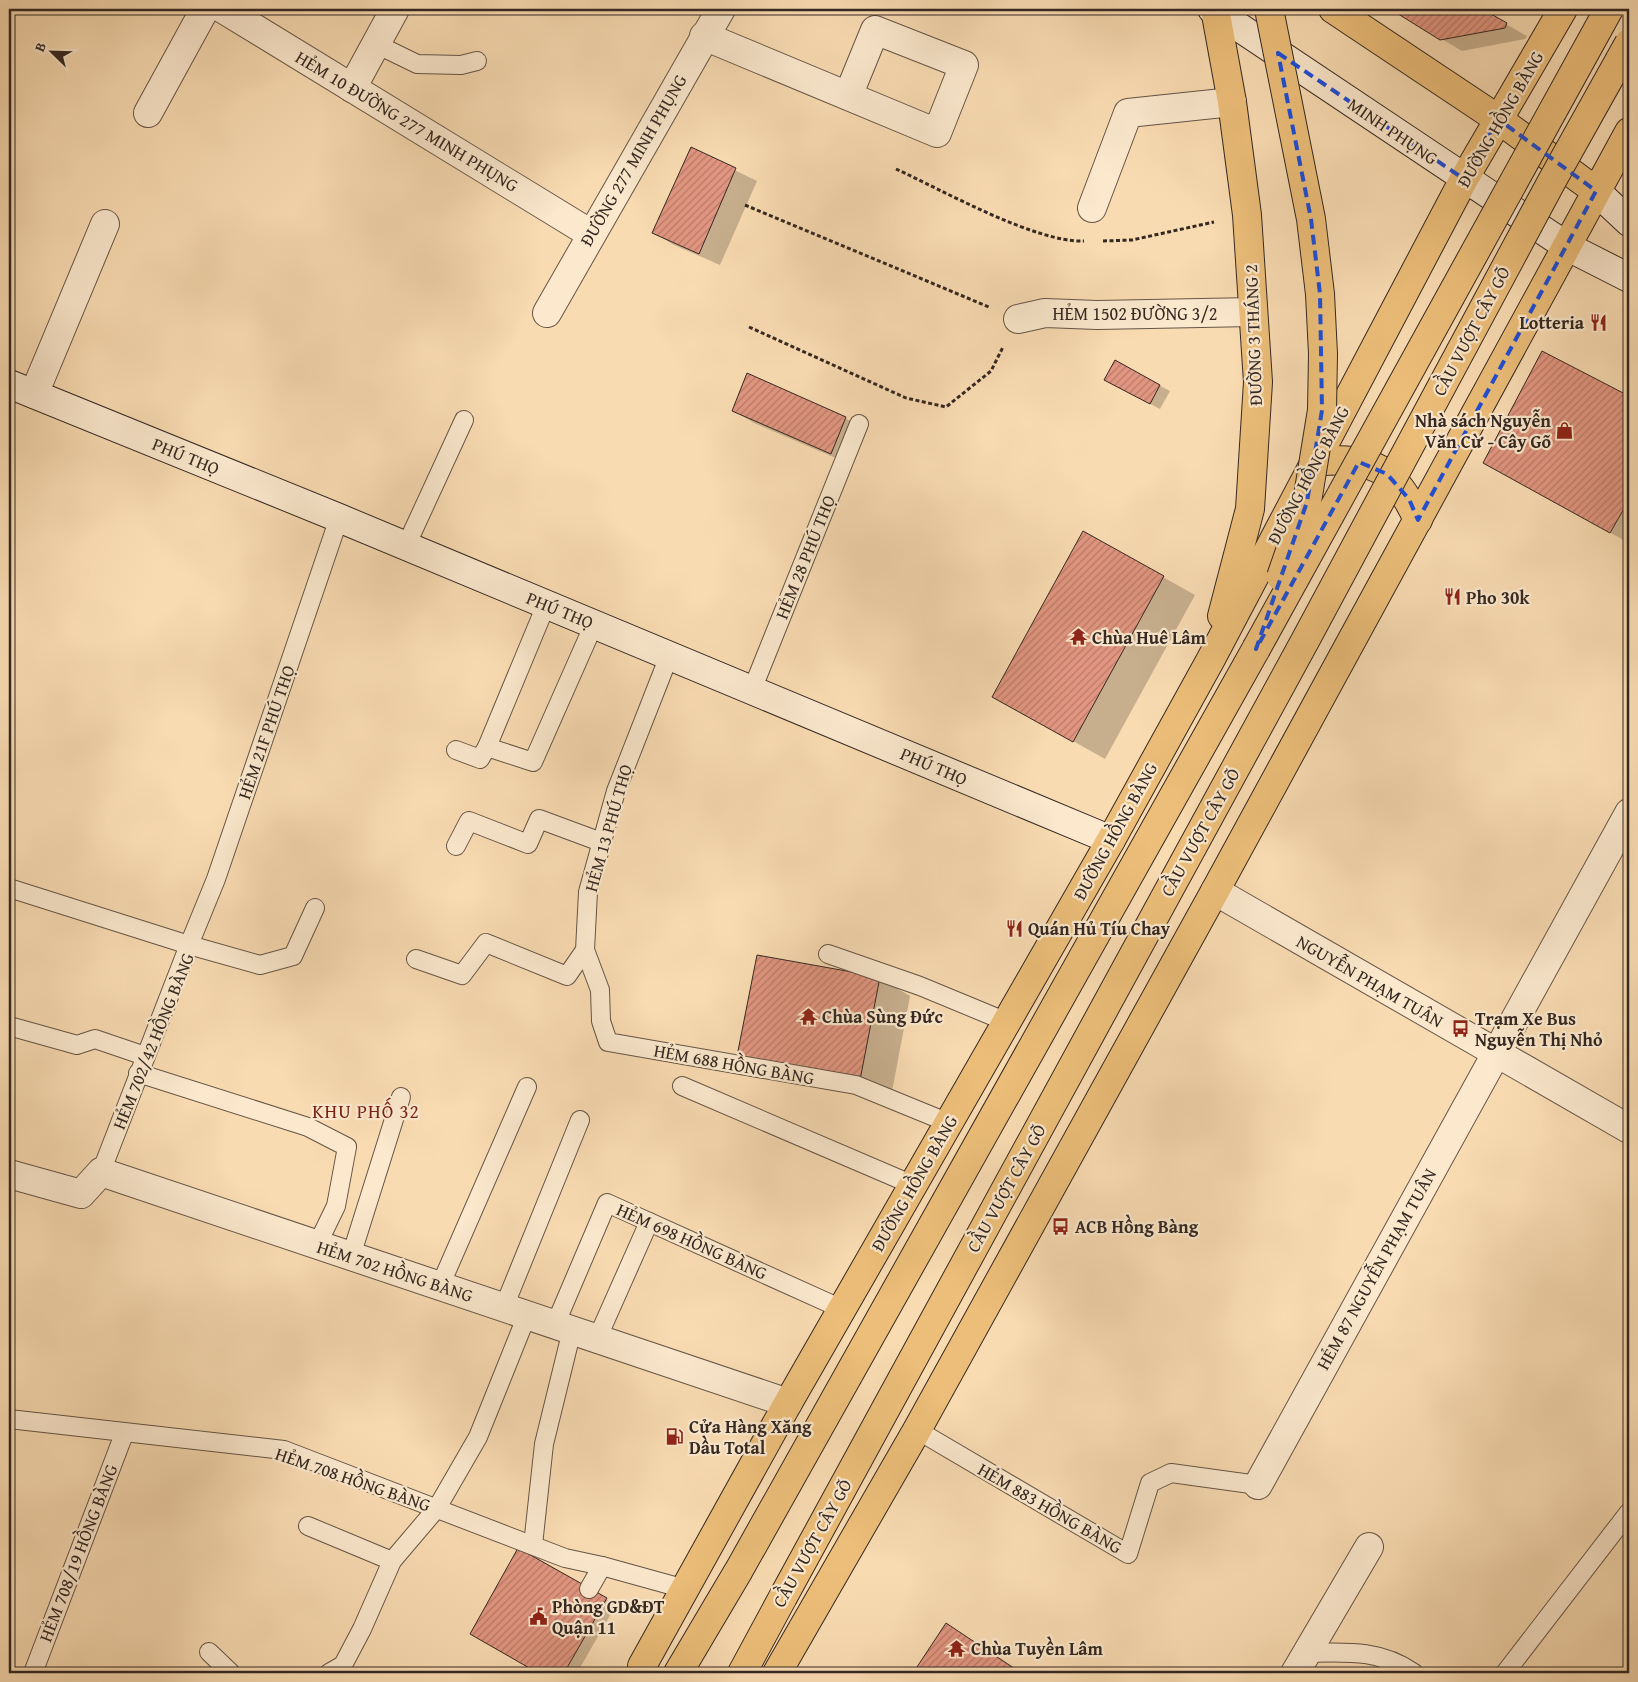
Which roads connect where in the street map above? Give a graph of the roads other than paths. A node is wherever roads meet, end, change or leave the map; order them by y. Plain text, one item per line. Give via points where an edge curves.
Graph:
1 (206, 9) edge
2 (223, 9) edge
3 (395, 9) edge
4 (721, 9) edge
5 (1214, 9) edge
6 (1269, 9) edge
7 (1333, 9) edge
8 (1563, 9) edge
9 (1610, 9) edge
10 (704, 36) junction
11 (1629, 43) edge
12 (376, 44) junction
13 (477, 61) dead end
14 (352, 88) junction
15 (848, 96) dead end
16 (1232, 102) junction
17 (148, 113) dead end
18 (1498, 119) junction
19 (1629, 132) edge
20 (1464, 179) junction
21 (1596, 191) junction
22 (1092, 208) dead end
23 (1629, 222) edge
24 (105, 224) dead end
25 (591, 234) junction
26 (1568, 247) junction
27 (1629, 278) edge
28 (1253, 312) junction
29 (547, 313) dead end
30 (1018, 319) road end
31 (9, 384) edge
32 (34, 394) junction
33 (464, 420) dead end
34 (859, 424) dead end
35 (1316, 462) junction
36 (339, 518) junction
37 (1418, 520) junction
38 (406, 546) junction
39 (546, 605) junction
40 (594, 624) junction
41 (1256, 649) junction
42 (669, 656) junction
43 (1212, 659) junction
44 (752, 690) junction
45 (487, 747) junction
46 (456, 750) dead end
47 (1629, 813) edge
48 (1111, 840) junction
49 (601, 842) junction
50 (456, 846) dead end
51 (9, 888) edge
52 (1216, 891) junction
53 (315, 908) dead end
54 (189, 945) junction
55 (585, 950) junction
56 (828, 954) dead end
57 (416, 959) dead end
58 (1007, 1022) junction
59 (9, 1026) edge
60 (1495, 1053) junction
61 (145, 1056) junction
62 (138, 1073) junction
63 (682, 1086) dead end
64 (527, 1088) dead end
65 (402, 1097) dead end
66 (580, 1120) dead end
67 (949, 1122) junction
68 (1629, 1129) edge
69 (101, 1172) junction
70 (9, 1174) edge
71 (913, 1184) junction
72 (649, 1222) junction
73 (317, 1245) junction
74 (351, 1256) junction
75 (440, 1286) junction
76 (842, 1310) junction
77 (516, 1311) junction
78 (563, 1327) junction
79 (597, 1339) junction
80 (788, 1403) junction
81 (9, 1419) edge
82 (918, 1430) junction
83 (124, 1434) junction
84 (1258, 1485) joint
85 (437, 1508) junction
86 (1629, 1512) edge
87 (308, 1526) dead end
88 (533, 1545) junction
89 (1369, 1547) dead end
90 (392, 1561) junction
91 (602, 1566) junction
92 (589, 1588) dead end
93 (685, 1589) junction
94 (209, 1652) dead end
95 (1301, 1663) edge
96 (341, 1670) edge
97 (33, 1673) edge
98 (231, 1673) edge
99 (642, 1673) edge
100 (678, 1673) edge
101 (742, 1673) edge
102 (777, 1673) edge
103 (1414, 1673) edge
104 (1505, 1673) edge

1 - 17 street
2 - 14 street, HẺM 10 ĐƯỜNG 277 MINH PHỤNG
3 - 12 street
4 - 10 street, ĐƯỜNG 277 MINH PHỤNG
5 - 16 main road, ĐƯỜNG 3 THÁNG 2
5 - 20 street, MINH PHỤNG
6 - 41 main road, CẦU VƯỢT CÂY GÕ, bridge via 1311,219 1320,294 1322,410 1307,502
7 - 18 main road
8 - 18 main road, ĐƯỜNG HỒNG BÀNG
9 - 41 main road, CẦU VƯỢT CÂY GÕ, bridge
10 - 15 street
10 - 25 street, ĐƯỜNG 277 MINH PHỤNG
11 - 101 main road, CẦU VƯỢT CÂY GÕ, bridge
12 - 13 lane via 417,64 461,65
12 - 14 street
14 - 25 street, HẺM 10 ĐƯỜNG 277 MINH PHỤNG
16 - 22 street via 1128,114
16 - 28 main road, ĐƯỜNG 3 THÁNG 2 via 1247,215
18 - 20 main road, ĐƯỜNG HỒNG BÀNG
18 - 21 main road
19 - 21 main road
20 - 26 street, MINH PHỤNG
20 - 35 main road, ĐƯỜNG HỒNG BÀNG
21 - 23 street
21 - 26 main road
24 - 32 street
25 - 29 street, ĐƯỜNG 277 MINH PHỤNG
26 - 27 street, MINH PHỤNG
26 - 37 main road
28 - 30 street, HẺM 1502 ĐƯỜNG 3/2 via 1046,313
28 - 43 main road, ĐƯỜNG 3 THÁNG 2 via 1258,382 1250,509
31 - 32 street, PHÚ THỌ
32 - 36 street, PHÚ THỌ
33 - 38 lane
34 - 44 lane, HẺM 28 PHÚ THỌ
35 - 37 main road via 1342,459 1369,463 1388,474 1409,499
35 - 43 main road, ĐƯỜNG HỒNG BÀNG
36 - 38 street, PHÚ THỌ
36 - 54 lane, HẺM 21F PHÚ THỌ via 219,870
37 - 52 main road
38 - 39 street, PHÚ THỌ
39 - 40 street, PHÚ THỌ
39 - 45 lane
40 - 42 street, PHÚ THỌ
40 - 45 lane via 533,762
41 - 100 main road, CẦU VƯỢT CÂY GÕ
42 - 44 street, PHÚ THỌ
42 - 49 lane, HẺM 13 PHÚ THỌ via 616,791
43 - 48 main road, ĐƯỜNG HỒNG BÀNG
44 - 48 street, PHÚ THỌ
45 - 46 lane via 480,759
47 - 60 street, HẺM 87 NGUYỄN PHẠM TUÂN
48 - 58 main road, ĐƯỜNG HỒNG BÀNG
49 - 50 lane via 539,819 528,844 469,821
49 - 55 lane, HẺM 13 PHÚ THỌ via 588,892
51 - 54 lane
52 - 60 street, NGUYỄN PHẠM TUÂN
52 - 82 main road
53 - 54 lane, HẺM 702/42 HỒNG BÀNG via 293,956 260,965
54 - 61 lane, HẺM 702/42 HỒNG BÀNG
55 - 57 lane via 567,976 486,943 462,975
55 - 67 lane, HẺM 688 HỒNG BÀNG via 600,990 602,1021 608,1042 856,1085
56 - 58 lane via 920,986
58 - 67 main road, ĐƯỜNG HỒNG BÀNG
59 - 61 lane via 78,1045 95,1039
60 - 68 street, NGUYỄN PHẠM TUÂN
60 - 84 street, HẺM 87 NGUYỄN PHẠM TUÂN
61 - 62 lane, HẺM 702/42 HỒNG BÀNG
62 - 69 lane, HẺM 702/42 HỒNG BÀNG
62 - 73 lane via 308,1127 346,1147 336,1206
63 - 71 lane
64 - 75 lane
65 - 74 lane
66 - 77 lane
67 - 71 main road, ĐƯỜNG HỒNG BÀNG
69 - 70 street via 81,1194
69 - 73 street, HẺM 702 HỒNG BÀNG
71 - 76 main road, ĐƯỜNG HỒNG BÀNG
72 - 76 lane, HẺM 698 HỒNG BÀNG
72 - 78 lane, HẺM 698 HỒNG BÀNG via 607,1203
72 - 79 lane
73 - 74 street, HẺM 702 HỒNG BÀNG
74 - 75 street, HẺM 702 HỒNG BÀNG
75 - 77 street, HẺM 702 HỒNG BÀNG
76 - 80 main road, ĐƯỜNG HỒNG BÀNG
77 - 78 street, HẺM 702 HỒNG BÀNG
77 - 85 lane via 478,1437
78 - 79 street, HẺM 702 HỒNG BÀNG
78 - 88 lane via 544,1444
79 - 80 street, HẺM 702 HỒNG BÀNG
80 - 93 main road, ĐƯỜNG HỒNG BÀNG
81 - 83 lane, HẺM 708 HỒNG BÀNG
82 - 84 lane, HẺM 883 HỒNG BÀNG via 1128,1554 1150,1483 1171,1473
82 - 102 main road
83 - 85 lane, HẺM 708 HỒNG BÀNG via 284,1450
83 - 97 lane, HẺM 708/19 HỒNG BÀNG
85 - 88 lane, HẺM 708 HỒNG BÀNG
85 - 90 lane
86 - 104 lane
87 - 90 lane
88 - 91 lane, HẺM 708 HỒNG BÀNG via 566,1558
89 - 95 street
90 - 96 lane
91 - 92 lane
91 - 93 lane, HẺM 708 HỒNG BÀNG
93 - 99 main road, ĐƯỜNG HỒNG BÀNG via 642,1666
94 - 98 lane
95 - 103 lane via 1359,1652 1403,1666

